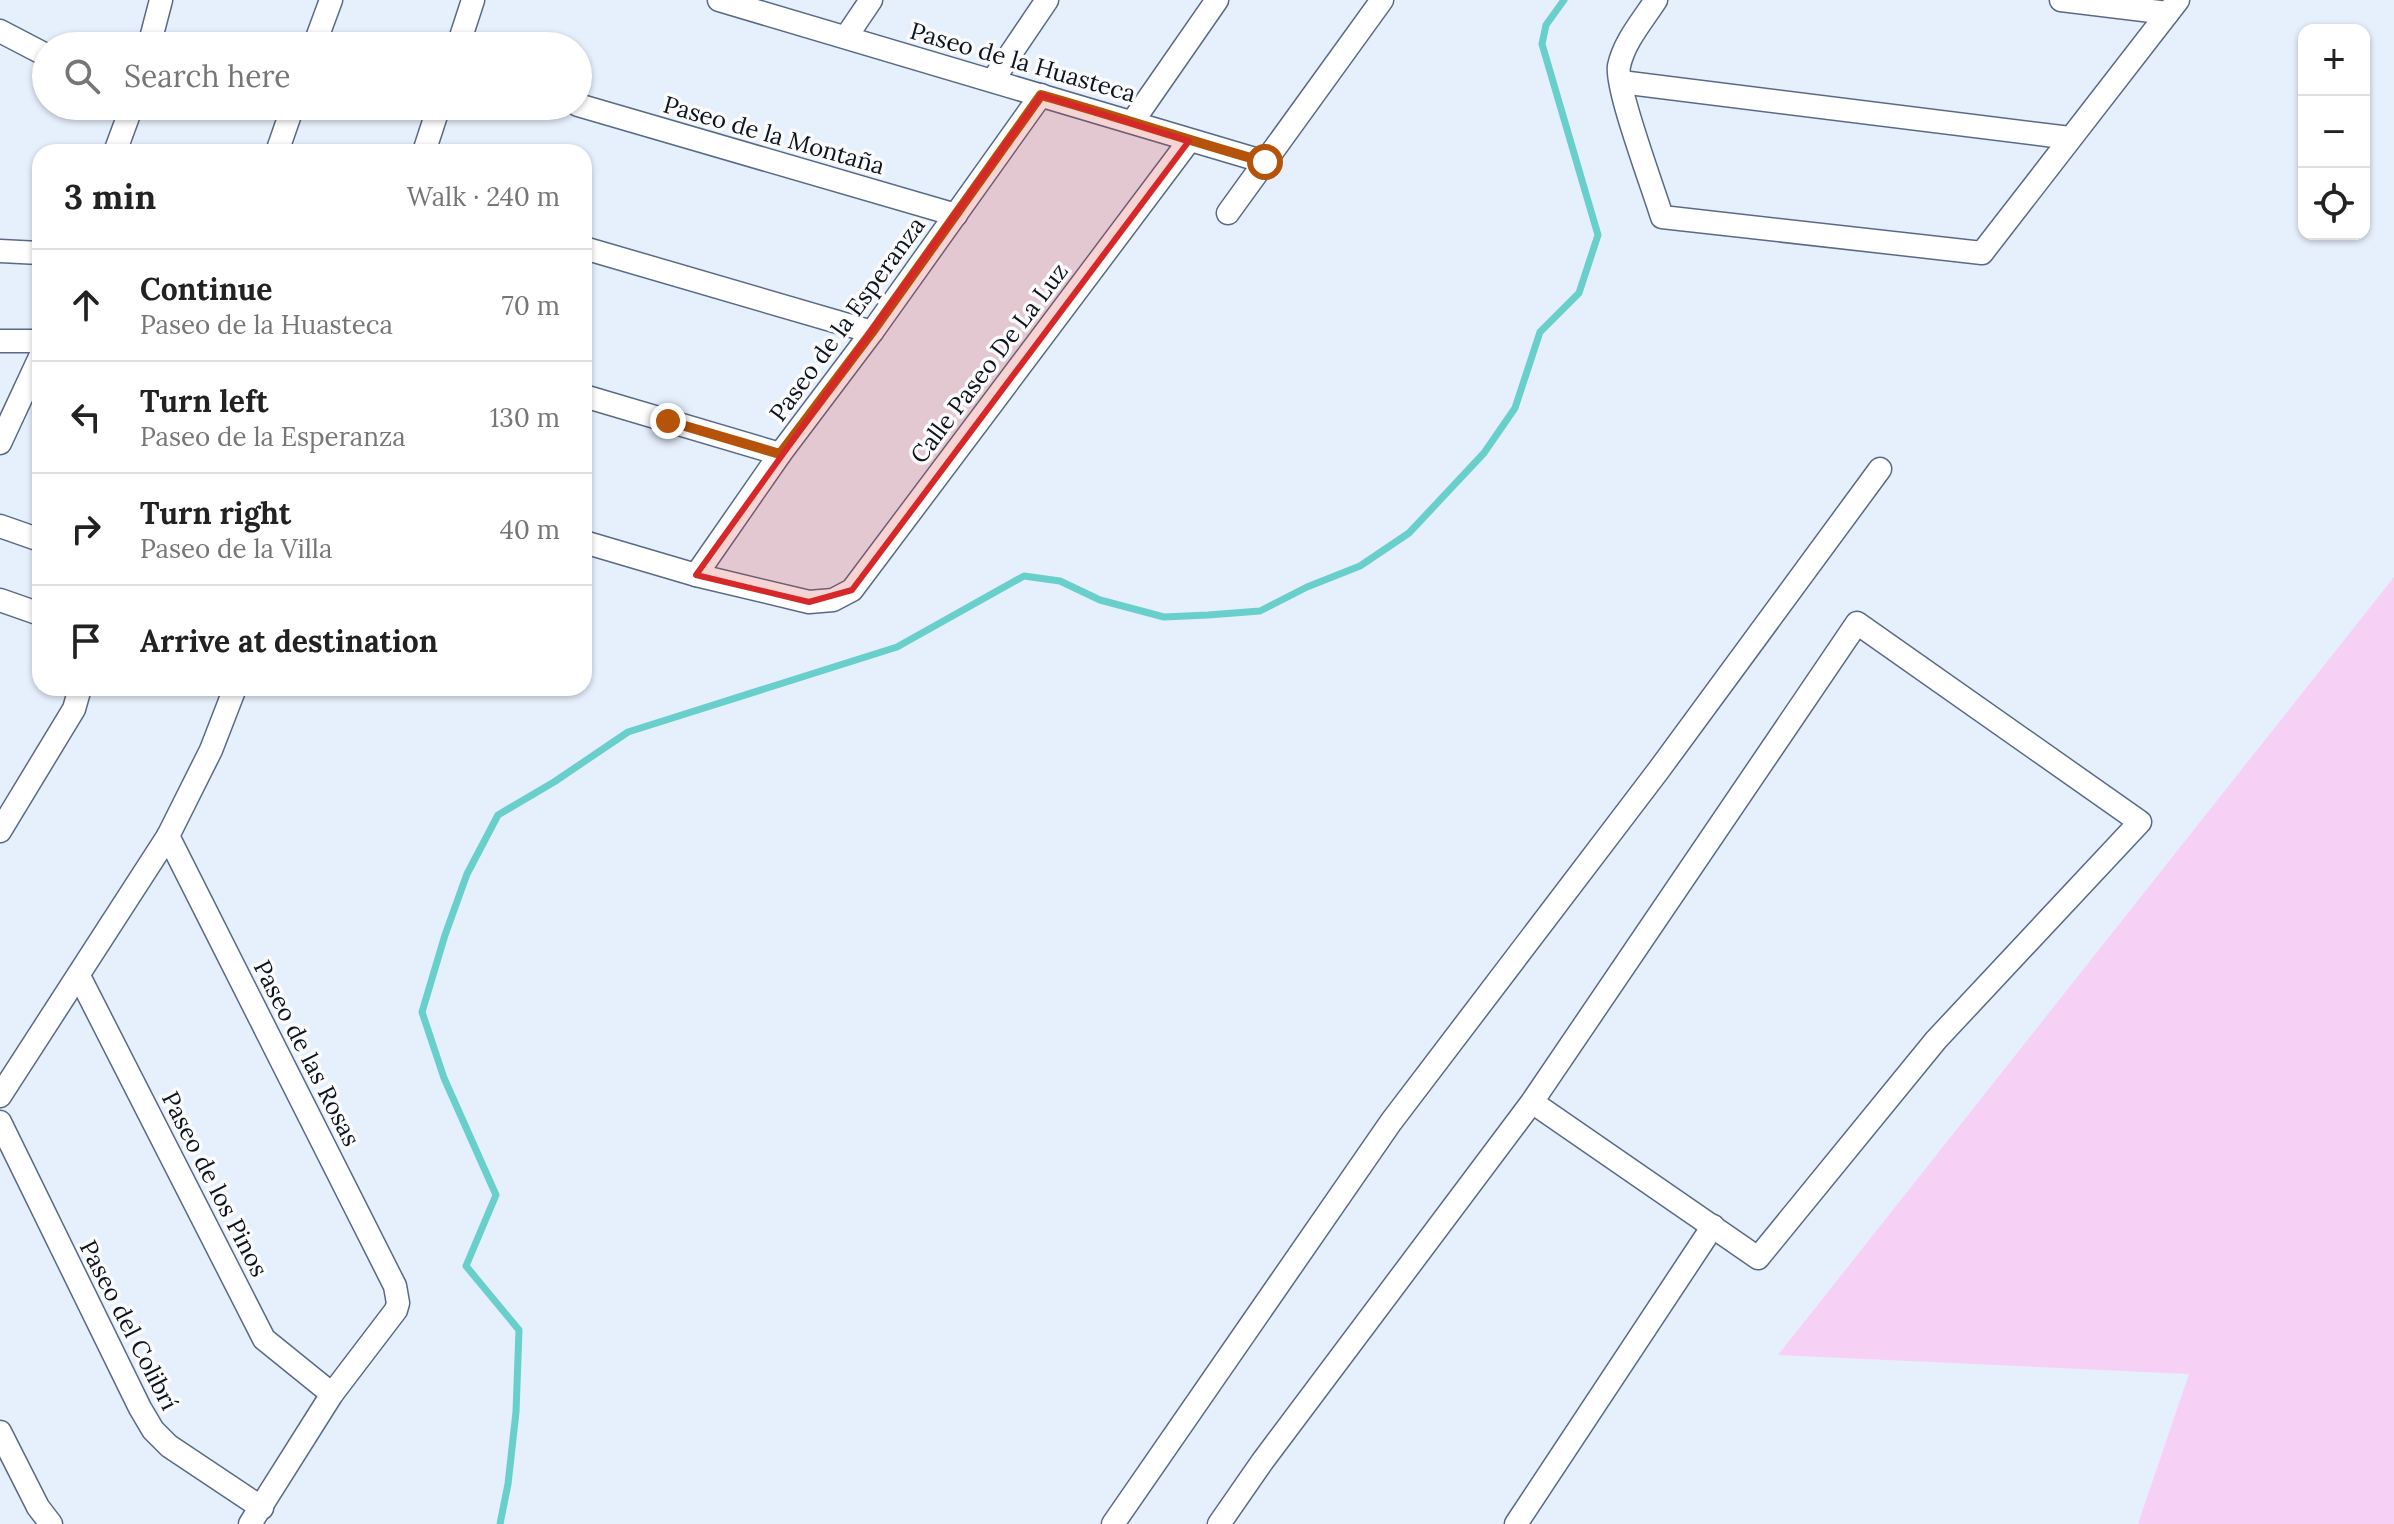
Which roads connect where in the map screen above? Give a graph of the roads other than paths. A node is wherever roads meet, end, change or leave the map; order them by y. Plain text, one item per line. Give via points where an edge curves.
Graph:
1 (161, 0) edge
2 (331, 0) edge
3 (473, 0) edge
4 (719, 0) edge
5 (871, 0) edge
6 (1047, 0) edge
7 (1217, 0) edge
8 (1382, 0) edge
9 (1656, 0) edge
10 (2061, 0) edge
11 (2173, 6) edge
12 (0, 31) edge
13 (153, 32) edge
14 (319, 32) edge
15 (463, 32) edge
16 (846, 37) junction
17 (32, 48) edge
18 (993, 80) junction
19 (1621, 82) junction
20 (1041, 95) junction
21 (592, 109) edge
22 (127, 120) edge
23 (288, 120) edge
24 (434, 120) edge
25 (1133, 121) junction
26 (2070, 138) junction
27 (1189, 141) junction
28 (118, 144) edge
29 (280, 144) edge
30 (427, 144) edge
31 (1265, 162) junction
32 (1228, 213) dead end
33 (956, 215) junction
34 (592, 250) edge
35 (0, 251) edge
36 (32, 253) edge
37 (872, 332) junction
38 (0, 341) edge
39 (32, 341) edge
40 (32, 373) edge
41 (592, 398) edge
42 (2, 434) edge
43 (780, 454) junction
44 (1880, 469) dead end
45 (0, 526) edge
46 (32, 537) edge
47 (592, 544) edge
48 (696, 575) junction
49 (0, 600) edge
50 (32, 611) edge
51 (78, 696) edge
52 (232, 696) edge
53 (0, 831) edge
54 (168, 836) junction
55 (79, 976) junction
56 (0, 1096) edge
57 (1532, 1102) junction
58 (0, 1122) edge
59 (1713, 1226) junction
60 (332, 1394) junction
61 (0, 1432) edge
62 (256, 1516) edge
63 (51, 1524) edge
64 (1113, 1524) edge
65 (1219, 1524) edge
66 (1516, 1524) edge

1 - 13 street
2 - 14 street
3 - 15 street
4 - 16 street, Paseo de la Huasteca
5 - 16 street
6 - 18 street
7 - 25 street
8 - 31 street
9 - 19 street via 1623,56
10 - 11 street
11 - 26 street
12 - 17 street
16 - 18 street, Paseo de la Huasteca
18 - 20 street, Paseo de la Huasteca
19 - 26 street
19 - 26 street via 1662,217 1982,253
20 - 25 street, Paseo de la Huasteca
20 - 33 street, Paseo de la Esperanza
21 - 33 street, Paseo de la Montaña
22 - 28 street
23 - 29 street
24 - 30 street
25 - 27 street, Paseo de la Huasteca
27 - 31 street, Paseo de la Huasteca
27 - 48 street, Calle Paseo De La Luz via 852,590 842,597 809,602
31 - 32 street
33 - 37 street, Paseo de la Esperanza
34 - 37 street
35 - 36 street
37 - 43 street, Paseo de la Esperanza
38 - 39 street
40 - 42 street
41 - 43 street
43 - 48 street, Paseo de la Esperanza
44 - 64 street via 1391,1122
45 - 46 street
47 - 48 street
49 - 50 street
51 - 53 street
52 - 54 street
54 - 55 street
54 - 60 street, Paseo de las Rosas via 395,1286 396,1310
55 - 56 street
55 - 60 street, Paseo de los Pinos via 264,1339
57 - 59 street
57 - 59 street via 1857,623 2140,822 1936,1040 1758,1258
57 - 65 street
58 - 62 street, Paseo del Colibrí via 153,1430
59 - 66 street
60 - 62 street
61 - 63 street

